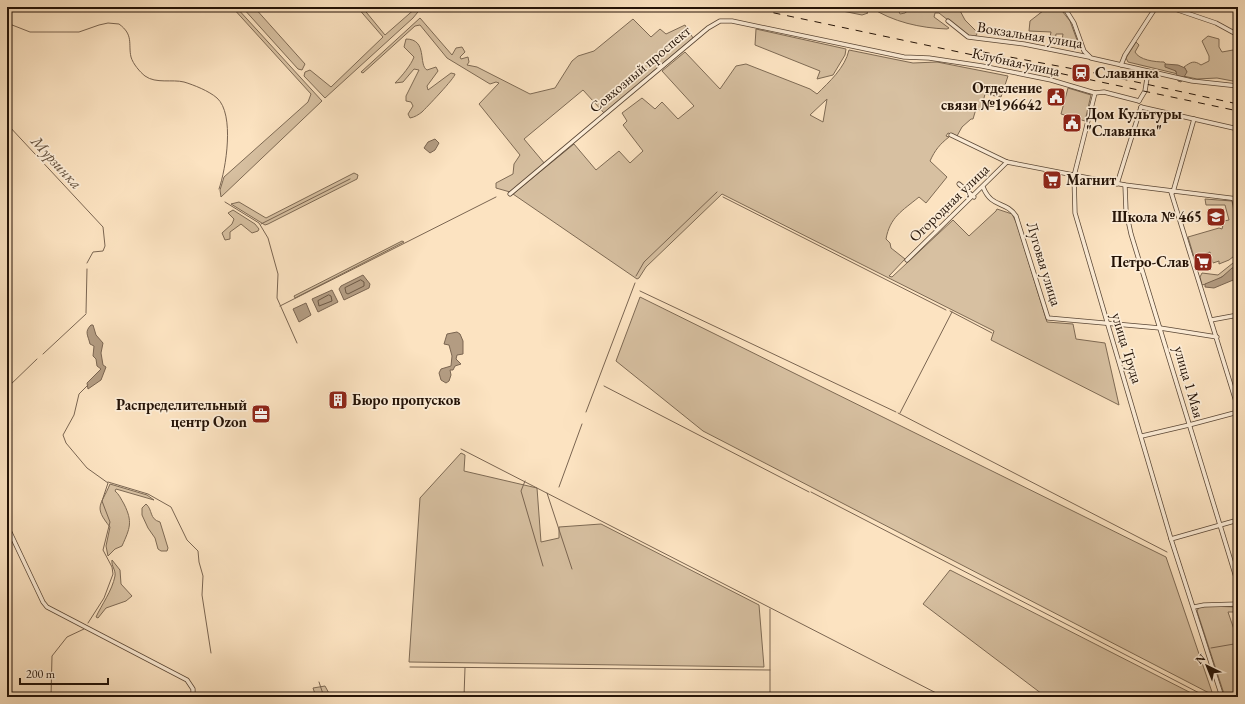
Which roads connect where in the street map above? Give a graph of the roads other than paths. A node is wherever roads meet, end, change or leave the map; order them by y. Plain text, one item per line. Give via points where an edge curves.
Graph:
1 (1064, 7) edge
2 (1156, 7) edge
3 (1169, 7) edge
4 (948, 21) dead end
5 (1238, 36) edge
6 (1089, 57) junction
7 (923, 58) joint
8 (1121, 65) junction
9 (1148, 72) junction
10 (1238, 86) edge
11 (1095, 93) junction
12 (1139, 101) junction
13 (1141, 107) junction
14 (1194, 119) junction
15 (1238, 129) edge
16 (951, 135) dead end
17 (1007, 162) junction
18 (1074, 176) junction
19 (959, 184) dead end
20 (1117, 184) junction
21 (1125, 185) junction
22 (983, 187) junction
23 (1172, 192) junction
24 (510, 194) dead end
25 (974, 196) junction
26 (1236, 199) edge
27 (1238, 216) edge
28 (907, 260) dead end
29 (1238, 315) edge
30 (1211, 320) junction
31 (1107, 324) junction
32 (1160, 328) junction
33 (1217, 337) junction
34 (1238, 408) edge
35 (1238, 412) edge
36 (1189, 425) junction
37 (1142, 436) junction
38 (1238, 520) edge
39 (1220, 525) junction
40 (7, 526) edge
41 (1171, 539) junction
42 (1238, 584) edge
43 (1238, 604) edge
44 (1194, 607) junction
45 (193, 697) edge
46 (1222, 697) edge

1 - 6 street
2 - 8 street
3 - 5 street via 1216,23
4 - 6 street, Вокзальная улица via 968,37 1023,44
6 - 8 street, Вокзальная улица
7 - 11 street, Клубная улица via 1013,72
7 - 24 street, Совхозный проспект via 904,57 732,21 720,21 708,28
8 - 9 street, Вокзальная улица
9 - 10 street, Вокзальная улица
9 - 12 street via 1145,91
11 - 12 street, Клубная улица via 1104,92
11 - 18 street, улица Труда
12 - 13 street
13 - 14 street
13 - 20 street
14 - 15 street
14 - 23 street
16 - 17 street
17 - 18 street
17 - 22 street, Огородная улица
18 - 20 street
18 - 31 street, улица Труда via 1075,213
19 - 25 street
20 - 21 street
21 - 23 street
21 - 32 street, улица 1 Мая via 1126,211 1131,234
22 - 25 street, Огородная улица
22 - 31 street, Луговая улица via 988,198 1008,207 1016,216 1048,318
23 - 26 street
23 - 30 street
25 - 28 street, Огородная улица
26 - 27 street
29 - 30 street
30 - 33 street
31 - 32 street
31 - 37 street, улица Труда
32 - 33 street
32 - 36 street, улица 1 Мая
33 - 34 street
35 - 36 street
36 - 37 street
36 - 39 street, улица 1 Мая
37 - 41 street, улица Труда
38 - 39 street
39 - 41 street
39 - 42 street, улица 1 Мая
40 - 45 street via 47,607 187,680 193,689
41 - 44 street, улица Труда
43 - 44 street
44 - 46 street, улица Труда

